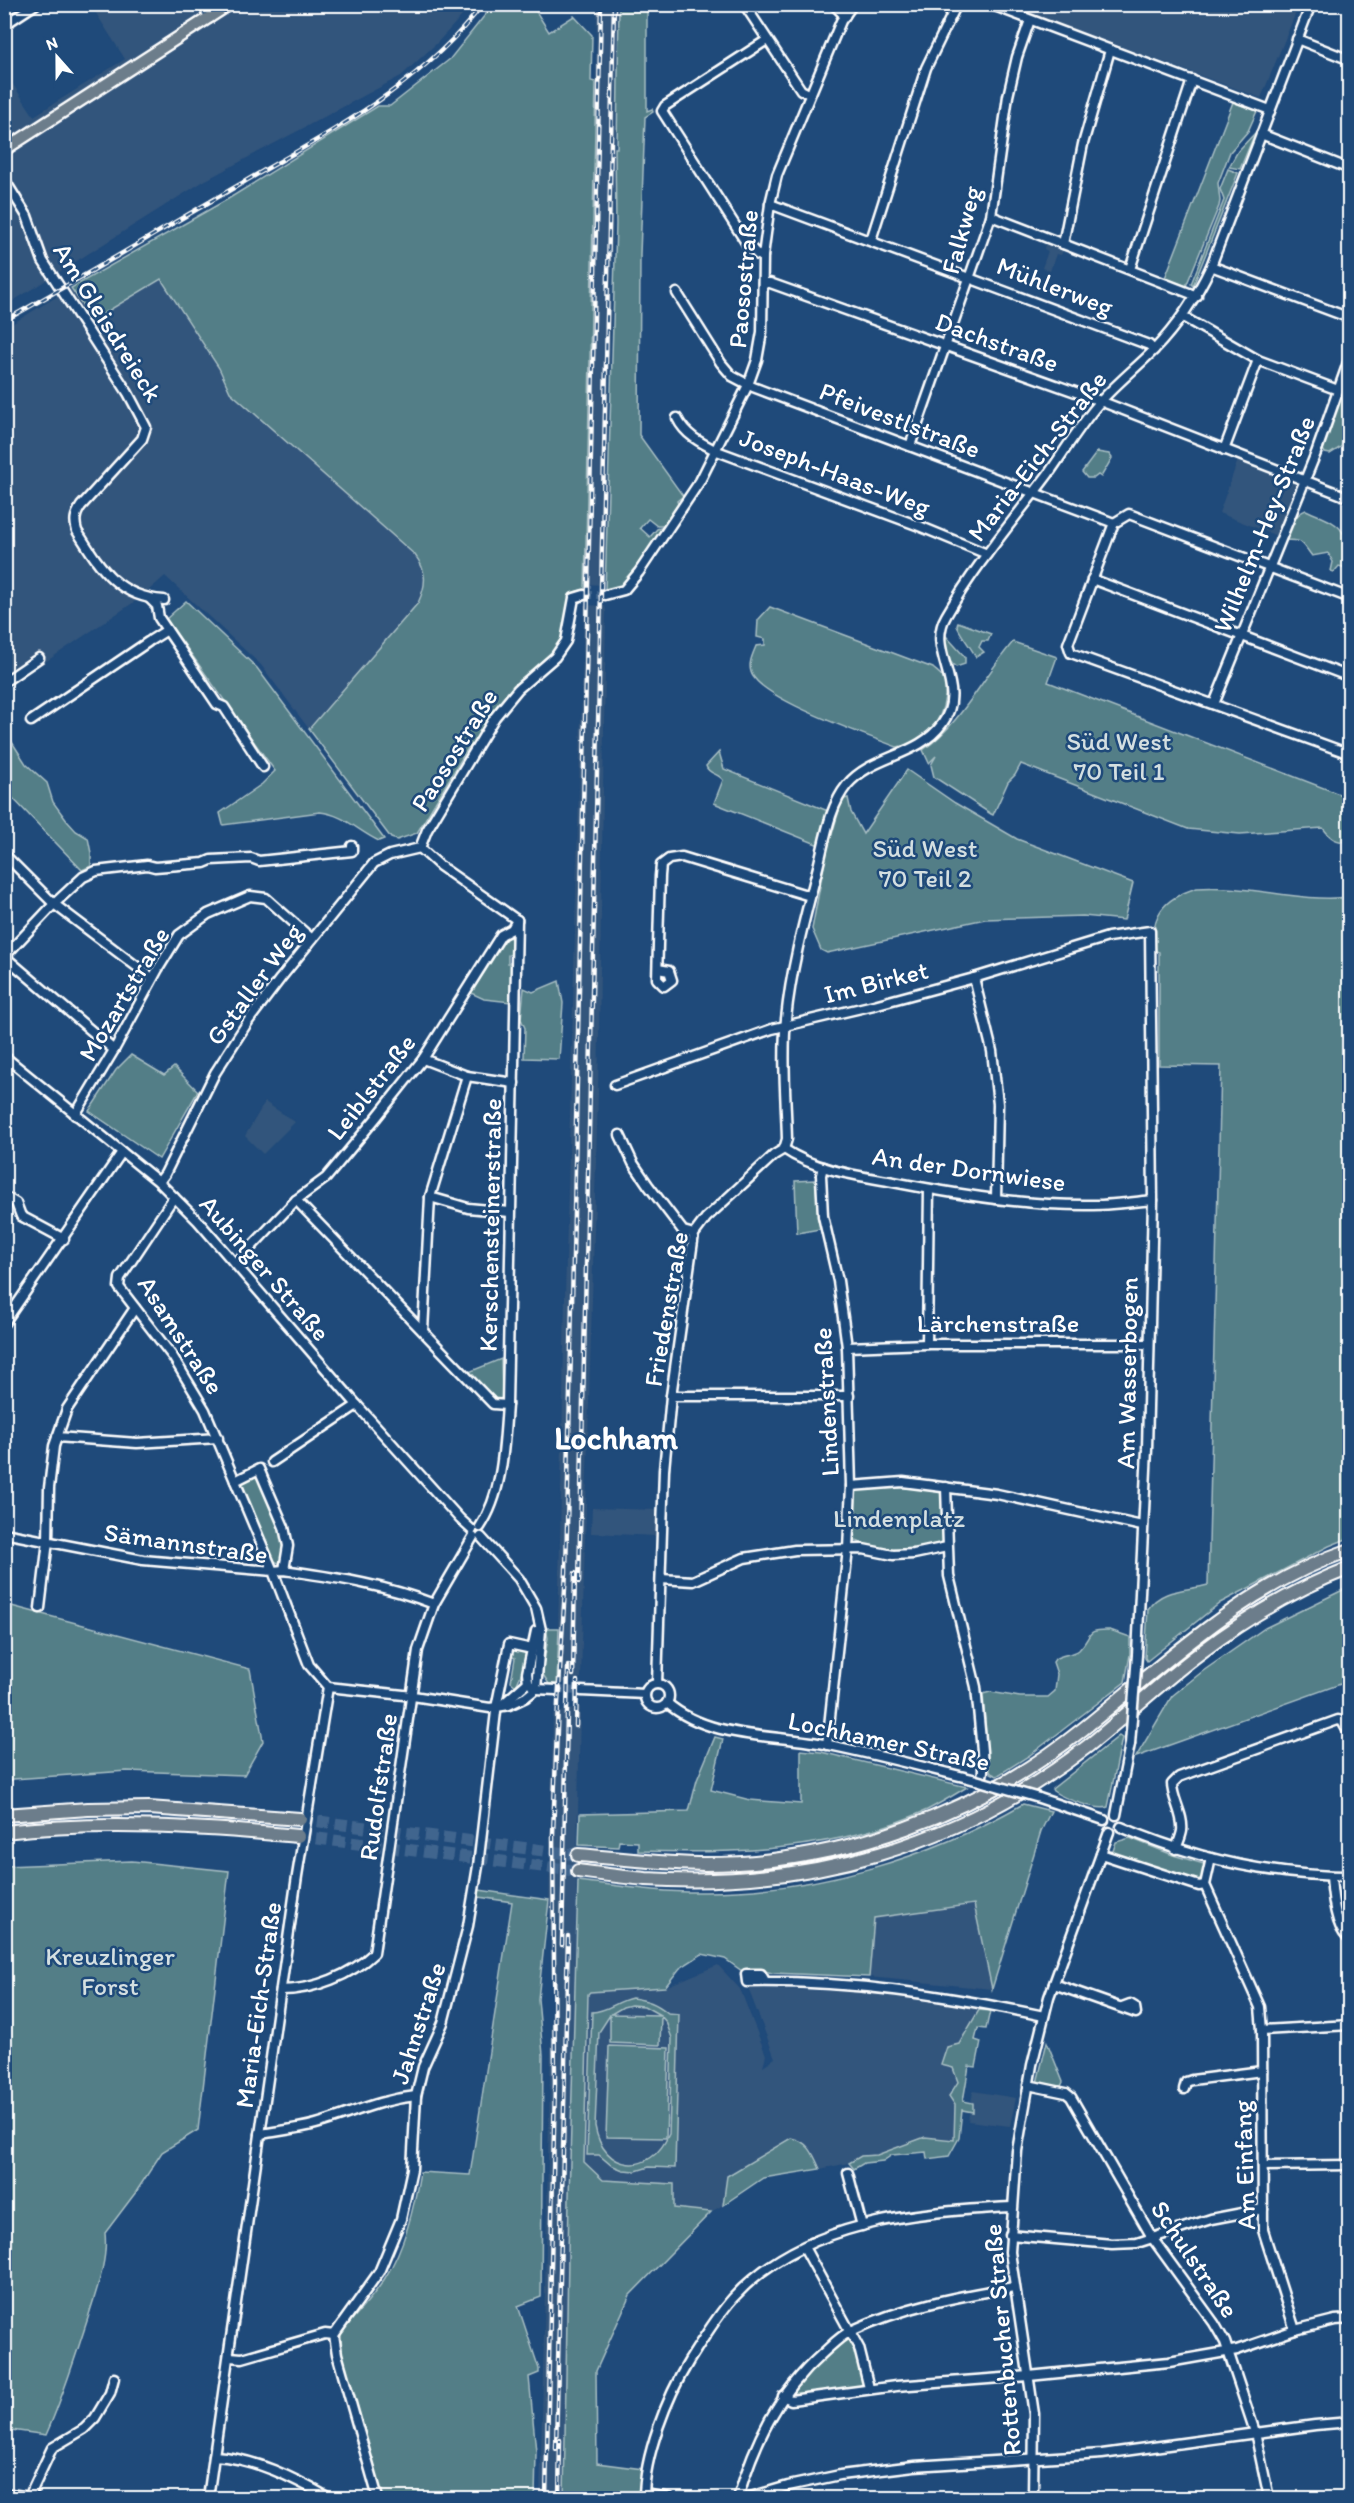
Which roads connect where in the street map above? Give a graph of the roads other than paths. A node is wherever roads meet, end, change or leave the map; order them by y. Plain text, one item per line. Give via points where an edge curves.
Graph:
1 (36, 4) edge
2 (202, 4) edge
3 (231, 4) edge
4 (744, 4) edge
5 (832, 4) edge
6 (853, 4) edge
7 (957, 4) edge
8 (989, 4) edge
9 (1311, 4) edge
10 (845, 16) junction
11 (210, 18) junction
12 (1030, 20) junction
13 (4, 25) edge
14 (1297, 39) junction
15 (767, 40) junction
16 (1110, 50) junction
17 (1350, 60) edge
18 (1192, 80) junction
19 (810, 94) junction
20 (1270, 110) junction
21 (1261, 134) junction
22 (4, 150) edge
23 (1350, 169) edge
24 (4, 179) edge
25 (770, 204) junction
26 (991, 216) junction
27 (870, 240) junction
28 (1063, 244) junction
29 (763, 256) junction
30 (1211, 266) junction
31 (1130, 268) junction
32 (971, 277) junction
33 (763, 283) junction
34 (677, 293) dead end
35 (1197, 296) junction
36 (1183, 317) junction
37 (1350, 318) edge
38 (947, 345) junction
39 (1154, 350) junction
40 (1350, 357) edge
41 (1258, 360) junction
42 (748, 385) junction
43 (1338, 390) junction
44 (1100, 401) junction
45 (677, 418) dead end
46 (910, 446) junction
47 (1224, 450) junction
48 (717, 451) junction
49 (1305, 480) junction
50 (1034, 493) junction
51 (1350, 498) edge
52 (1114, 523) junction
53 (987, 554) junction
54 (1269, 566) junction
55 (1092, 579) junction
56 (584, 595) dead end
57 (605, 595) tunnel mouth
58 (1350, 598) edge
59 (149, 599) junction
60 (164, 600) dead end
61 (167, 630) junction
62 (1241, 636) junction
63 (39, 658) dead end
64 (1350, 677) edge
65 (4, 682) edge
66 (1214, 704) junction
67 (31, 721) dead end
68 (1350, 754) edge
69 (263, 767) dead end
70 (352, 846) dead end
71 (420, 848) junction
72 (4, 854) edge
73 (810, 896) junction
74 (54, 904) junction
75 (517, 920) junction
76 (1150, 931) joint
77 (312, 939) junction
78 (5, 956) edge
79 (658, 969) dead end
80 (152, 978) junction
81 (974, 978) junction
82 (786, 1025) junction
83 (114, 1050) junction
84 (4, 1056) edge
85 (423, 1059) junction
86 (467, 1076) junction
87 (514, 1083) junction
88 (615, 1085) dead end
89 (75, 1115) junction
90 (620, 1135) dead end
91 (783, 1149) junction
92 (122, 1152) junction
93 (823, 1167) junction
94 (159, 1182) junction
95 (929, 1189) junction
96 (4, 1196) edge
97 (174, 1197) junction
98 (430, 1197) junction
99 (996, 1199) junction
100 (296, 1200) junction
101 (1153, 1200) junction
102 (510, 1212) junction
103 (694, 1234) junction
104 (64, 1239) junction
105 (236, 1263) junction
106 (135, 1308) junction
107 (4, 1323) edge
108 (423, 1331) junction
109 (927, 1344) junction
110 (1149, 1344) junction
111 (847, 1347) junction
112 (671, 1396) junction
113 (849, 1396) junction
114 (357, 1405) junction
115 (507, 1406) junction
116 (57, 1437) junction
117 (218, 1438) junction
118 (272, 1462) dead end
119 (235, 1480) junction
120 (851, 1486) junction
121 (946, 1487) junction
122 (1142, 1526) junction
123 (4, 1533) edge
124 (477, 1533) junction
125 (48, 1541) junction
126 (947, 1547) junction
127 (848, 1549) junction
128 (1350, 1550) edge
129 (1350, 1568) edge
130 (284, 1570) junction
131 (273, 1571) junction
132 (661, 1579) junction
133 (434, 1604) junction
134 (40, 1608) dead end
135 (539, 1619) junction
136 (532, 1649) junction
137 (534, 1684) junction
138 (657, 1684) junction
139 (328, 1687) junction
140 (553, 1690) tunnel mouth
141 (581, 1692) tunnel mouth
142 (645, 1694) junction
143 (413, 1696) junction
144 (667, 1703) junction
145 (497, 1708) junction
146 (1350, 1735) edge
147 (827, 1745) junction
148 (980, 1779) junction
149 (4, 1815) edge
150 (1116, 1815) junction
151 (300, 1819) tunnel mouth
152 (1104, 1820) junction
153 (1121, 1827) junction
154 (4, 1832) edge
155 (1108, 1832) junction
156 (298, 1836) tunnel mouth
157 (1176, 1849) junction
158 (1101, 1854) junction
159 (578, 1855) tunnel mouth
160 (1211, 1858) junction
161 (578, 1871) tunnel mouth
162 (1332, 1876) junction
163 (1350, 1876) edge
164 (1205, 1885) junction
165 (1350, 1939) edge
166 (765, 1981) dead end
167 (1054, 1984) junction
168 (281, 1990) junction
169 (1122, 2007) dead end
170 (1044, 2016) junction
171 (1350, 2025) edge
172 (1262, 2030) junction
173 (1262, 2071) junction
174 (1028, 2085) junction
175 (1184, 2089) dead end
176 (416, 2096) junction
177 (260, 2134) junction
178 (1350, 2165) edge
179 (1263, 2166) junction
180 (848, 2173) dead end
181 (1012, 2207) junction
182 (1263, 2209) junction
183 (861, 2226) junction
184 (1010, 2235) junction
185 (1153, 2239) junction
186 (804, 2247) junction
187 (1014, 2288) junction
188 (1350, 2319) edge
189 (1295, 2330) junction
190 (849, 2332) junction
191 (334, 2335) junction
192 (1229, 2351) junction
193 (230, 2357) junction
194 (1029, 2376) junction
195 (114, 2378) dead end
196 (869, 2388) junction
197 (783, 2396) junction
198 (1350, 2422) edge
199 (1255, 2432) junction
200 (214, 2456) junction
201 (1034, 2459) junction
202 (4, 2493) edge
203 (644, 2496) edge
204 (32, 2498) edge
205 (208, 2499) edge
206 (329, 2499) edge
207 (378, 2499) edge
208 (670, 2499) edge
209 (738, 2499) edge
210 (747, 2499) edge
211 (1033, 2499) edge
212 (1269, 2499) edge

1 - 13 street
2 - 11 street
3 - 11 main road
4 - 15 street
5 - 10 street
6 - 10 street, Paosostraße
7 - 27 street via 926,68
8 - 12 street
9 - 14 street, Maria-Eich-Straße
10 - 19 street, Paosostraße
11 - 22 main road
12 - 16 street
12 - 26 street, Falkweg via 1008,96
14 - 17 street
14 - 20 street, Maria-Eich-Straße
15 - 19 street via 801,90
15 - 29 street via 662,111 747,244
16 - 18 street
16 - 28 street via 1083,144
18 - 20 street
18 - 31 street
19 - 25 street, Paosostraße via 777,175
20 - 21 street, Maria-Eich-Straße
21 - 23 street
21 - 30 street, Maria-Eich-Straße
24 - 59 street, Am Gleisdreieck via 27,216 46,266 145,422 142,439 81,506 74,523 108,577
25 - 27 street, Mühlerweg
25 - 29 street, Paosostraße
26 - 28 street
26 - 32 street, Falkweg
27 - 32 street, Mühlerweg
28 - 31 street
29 - 33 street, Paosostraße
30 - 35 street, Maria-Eich-Straße
30 - 37 street
31 - 35 street
32 - 38 street, Falkweg
32 - 39 street, Mühlerweg
33 - 38 street, Dachstraße
33 - 42 street, Paosostraße via 762,339
34 - 42 street, Pfeivestlstraße via 721,363 732,376
35 - 36 street, Maria-Eich-Straße
36 - 39 street, Maria-Eich-Straße
36 - 41 street
38 - 44 street, Dachstraße
38 - 46 street, Falkweg
39 - 44 street, Maria-Eich-Straße
40 - 43 street, Wilhelm-Hey-Straße
41 - 43 street
41 - 47 street
42 - 46 street, Pfeivestlstraße
42 - 48 street, Paosostraße
43 - 49 street, Wilhelm-Hey-Straße
44 - 47 street, Dachstraße
44 - 50 street, Maria-Eich-Straße
45 - 48 street, Joseph-Haas-Weg via 687,434
46 - 50 street, Pfeivestlstraße
47 - 49 street, Dachstraße
48 - 53 street, Joseph-Haas-Weg
48 - 57 street, Paosostraße via 632,582 624,590
49 - 51 street, Dachstraße
49 - 54 street, Wilhelm-Hey-Straße
50 - 52 street, Pfeivestlstraße
50 - 53 street, Maria-Eich-Straße
52 - 54 street via 1129,514
52 - 55 street
53 - 73 street, Maria-Eich-Straße via 941,626 940,650 952,687 946,717 921,744 857,775 849,783 832,812
54 - 58 street
54 - 62 street, Wilhelm-Hey-Straße
55 - 62 street
55 - 66 street via 1068,644 1071,653
56 - 71 street, Paosostraße via 574,598 566,641 495,717
59 - 60 street, Am Gleisdreieck
59 - 61 street via 157,606
61 - 67 street
61 - 69 street
62 - 64 street
62 - 66 street, Wilhelm-Hey-Straße
63 - 65 street
66 - 68 street
70 - 74 street via 352,851 312,856 155,867 147,864 96,871 83,877
71 - 75 street
71 - 77 street, Gstaller Weg via 407,849 374,863
72 - 74 street
73 - 79 street via 682,857 664,861 660,876
73 - 82 street
74 - 78 street
74 - 80 street
75 - 85 street, Leiblstraße via 512,929 501,934
75 - 87 street, Kerschensteinerstraße
76 - 81 street, Im Birket via 1108,937
76 - 101 street, Am Wasserbogen
77 - 80 street, Mozartstraße via 266,898 250,896 208,914 179,936
77 - 94 street, Gstaller Weg via 249,1020 215,1073
78 - 83 street
80 - 83 street, Mozartstraße
81 - 82 street, Im Birket
81 - 99 street via 991,1048 998,1104
82 - 88 street, Im Birket
82 - 91 street via 787,1139
83 - 89 street, Mozartstraße
84 - 89 street, Aubinger Straße
85 - 86 street
85 - 100 street, Leiblstraße via 326,1178
86 - 87 street
86 - 98 street
87 - 102 street, Kerschensteinerstraße
89 - 92 street, Aubinger Straße
90 - 103 street via 648,1185 683,1231
91 - 93 street, An der Dornwiese
91 - 103 street, Friedenstraße via 706,1218
92 - 94 street, Aubinger Straße
92 - 104 street
93 - 95 street, An der Dornwiese
93 - 111 street, Lindenstraße via 823,1216 838,1281
94 - 97 street, Aubinger Straße
95 - 99 street, An der Dornwiese
95 - 109 street
96 - 104 street via 16,1203 21,1216
97 - 105 street, Aubinger Straße
97 - 106 street, Asamstraße via 120,1278 119,1287
98 - 102 street via 468,1208
98 - 108 street
99 - 101 street, An der Dornwiese via 1093,1205
100 - 105 street, Leiblstraße
100 - 108 street
101 - 110 street, Am Wasserbogen
102 - 115 street, Kerschensteinerstraße
103 - 112 street, Friedenstraße
104 - 107 street
105 - 114 street, Aubinger Straße
106 - 116 street via 73,1400
106 - 117 street, Asamstraße via 173,1358
108 - 115 street via 493,1404
109 - 110 street, Lärchenstraße
109 - 111 street, Lärchenstraße
110 - 122 street, Am Wasserbogen
111 - 113 street, Lindenstraße
112 - 113 street
112 - 132 street, Friedenstraße
113 - 120 street, Lindenstraße
114 - 118 street
114 - 124 street, Aubinger Straße
115 - 124 street, Kerschensteinerstraße via 492,1502
116 - 117 street via 137,1443
116 - 125 street via 49,1488
117 - 119 street, Asamstraße
119 - 130 street via 259,1469 284,1527 288,1546
119 - 131 street, Asamstraße
120 - 121 street via 903,1482
120 - 127 street, Lindenstraße
121 - 122 street via 997,1494
121 - 126 street
122 - 150 street, Am Wasserbogen, bridge via 1143,1568 1130,1744
123 - 125 street, Sämannstraße
124 - 133 street, Rudolfstraße
124 - 135 street, Aubinger Straße via 531,1597
125 - 131 street, Sämannstraße via 143,1560
125 - 134 street
126 - 127 street via 893,1555
126 - 148 street via 949,1576 976,1687 982,1751
127 - 132 street via 764,1554 744,1558 693,1581
127 - 147 street, Lindenstraße
128 - 159 highway via 1300,1571 1233,1608 1029,1767 927,1820 840,1848 757,1862 705,1864
129 - 161 highway via 1242,1624 1044,1778 988,1812 933,1836 879,1856 762,1877 646,1879
130 - 131 street
130 - 133 street via 381,1586
131 - 139 street, Sämannstraße via 309,1665
132 - 138 street, Friedenstraße
133 - 143 street, Rudolfstraße via 418,1650
135 - 136 street
135 - 137 street, Aubinger Straße
136 - 137 street
136 - 145 street, Jahnstraße via 509,1644
137 - 140 street
137 - 145 street via 526,1697
138 - 142 street
138 - 144 street, Lochhamer Straße via 668,1693
139 - 143 street
139 - 168 street, Maria-Eich-Straße
141 - 142 street, Lochhamer Straße
142 - 144 street, Lochhamer Straße via 651,1707
143 - 145 street
143 - 168 street, Rudolfstraße via 374,1953 363,1964 335,1978 299,1990
144 - 147 street, Lochhamer Straße via 687,1718 723,1729
145 - 176 street, Jahnstraße via 468,1926 443,2023 423,2067
146 - 157 street via 1338,1720 1179,1777 1172,1784 1182,1822
147 - 148 street, Lochhamer Straße
148 - 152 street, Lochhamer Straße, bridge
149 - 151 highway via 149,1808
150 - 152 street
150 - 153 street
152 - 155 street
153 - 155 street via 1115,1833
153 - 157 street
154 - 156 highway via 148,1825
155 - 158 street, Rottenbucher Straße
157 - 160 street
158 - 164 street
158 - 167 street, Rottenbucher Straße
160 - 162 street via 1278,1872
160 - 164 street
162 - 163 street
162 - 165 street via 1341,1931
164 - 172 street, Am Einfang via 1260,2007
166 - 170 street via 846,1984 938,1995
167 - 169 street
167 - 170 street, Rottenbucher Straße
168 - 177 street, Maria-Eich-Straße
170 - 174 street, Rottenbucher Straße
171 - 172 street
172 - 173 street, Am Einfang
173 - 175 street via 1192,2080 1186,2082
173 - 179 street, Am Einfang
174 - 181 street, Rottenbucher Straße
174 - 185 street, Schulstraße via 1066,2092 1071,2097
176 - 177 street via 380,2102 316,2124
176 - 191 street, Jahnstraße via 412,2169 401,2219 379,2272
177 - 193 street, Maria-Eich-Straße
178 - 179 street
179 - 182 street, Am Einfang
180 - 183 street
181 - 183 street via 914,2215
181 - 184 street, Rottenbucher Straße
182 - 185 street via 1211,2218
182 - 189 street, Am Einfang via 1263,2230
183 - 186 street via 833,2233
184 - 185 street via 1112,2244
184 - 187 street, Rottenbucher Straße
185 - 192 street, Schulstraße
186 - 190 street
186 - 203 street via 763,2270 713,2323 669,2399 655,2434
187 - 190 street via 942,2300
187 - 194 street, Rottenbucher Straße
188 - 189 street
189 - 192 street
190 - 196 street via 859,2348
190 - 197 street via 809,2365
191 - 193 street via 325,2334 242,2358
191 - 207 street
192 - 194 street via 1158,2363
192 - 199 street, Schulstraße
193 - 200 street, Maria-Eich-Straße
194 - 196 street
194 - 201 street, Rottenbucher Straße
195 - 204 street via 95,2418 52,2448
196 - 197 street via 791,2400
197 - 209 street via 748,2461
198 - 199 street
199 - 201 street via 1102,2454
199 - 212 street, Schulstraße
200 - 205 street, Maria-Eich-Straße
200 - 206 street via 236,2457 275,2471
201 - 210 street via 840,2475
201 - 211 street, Rottenbucher Straße
202 - 204 street
203 - 208 street

